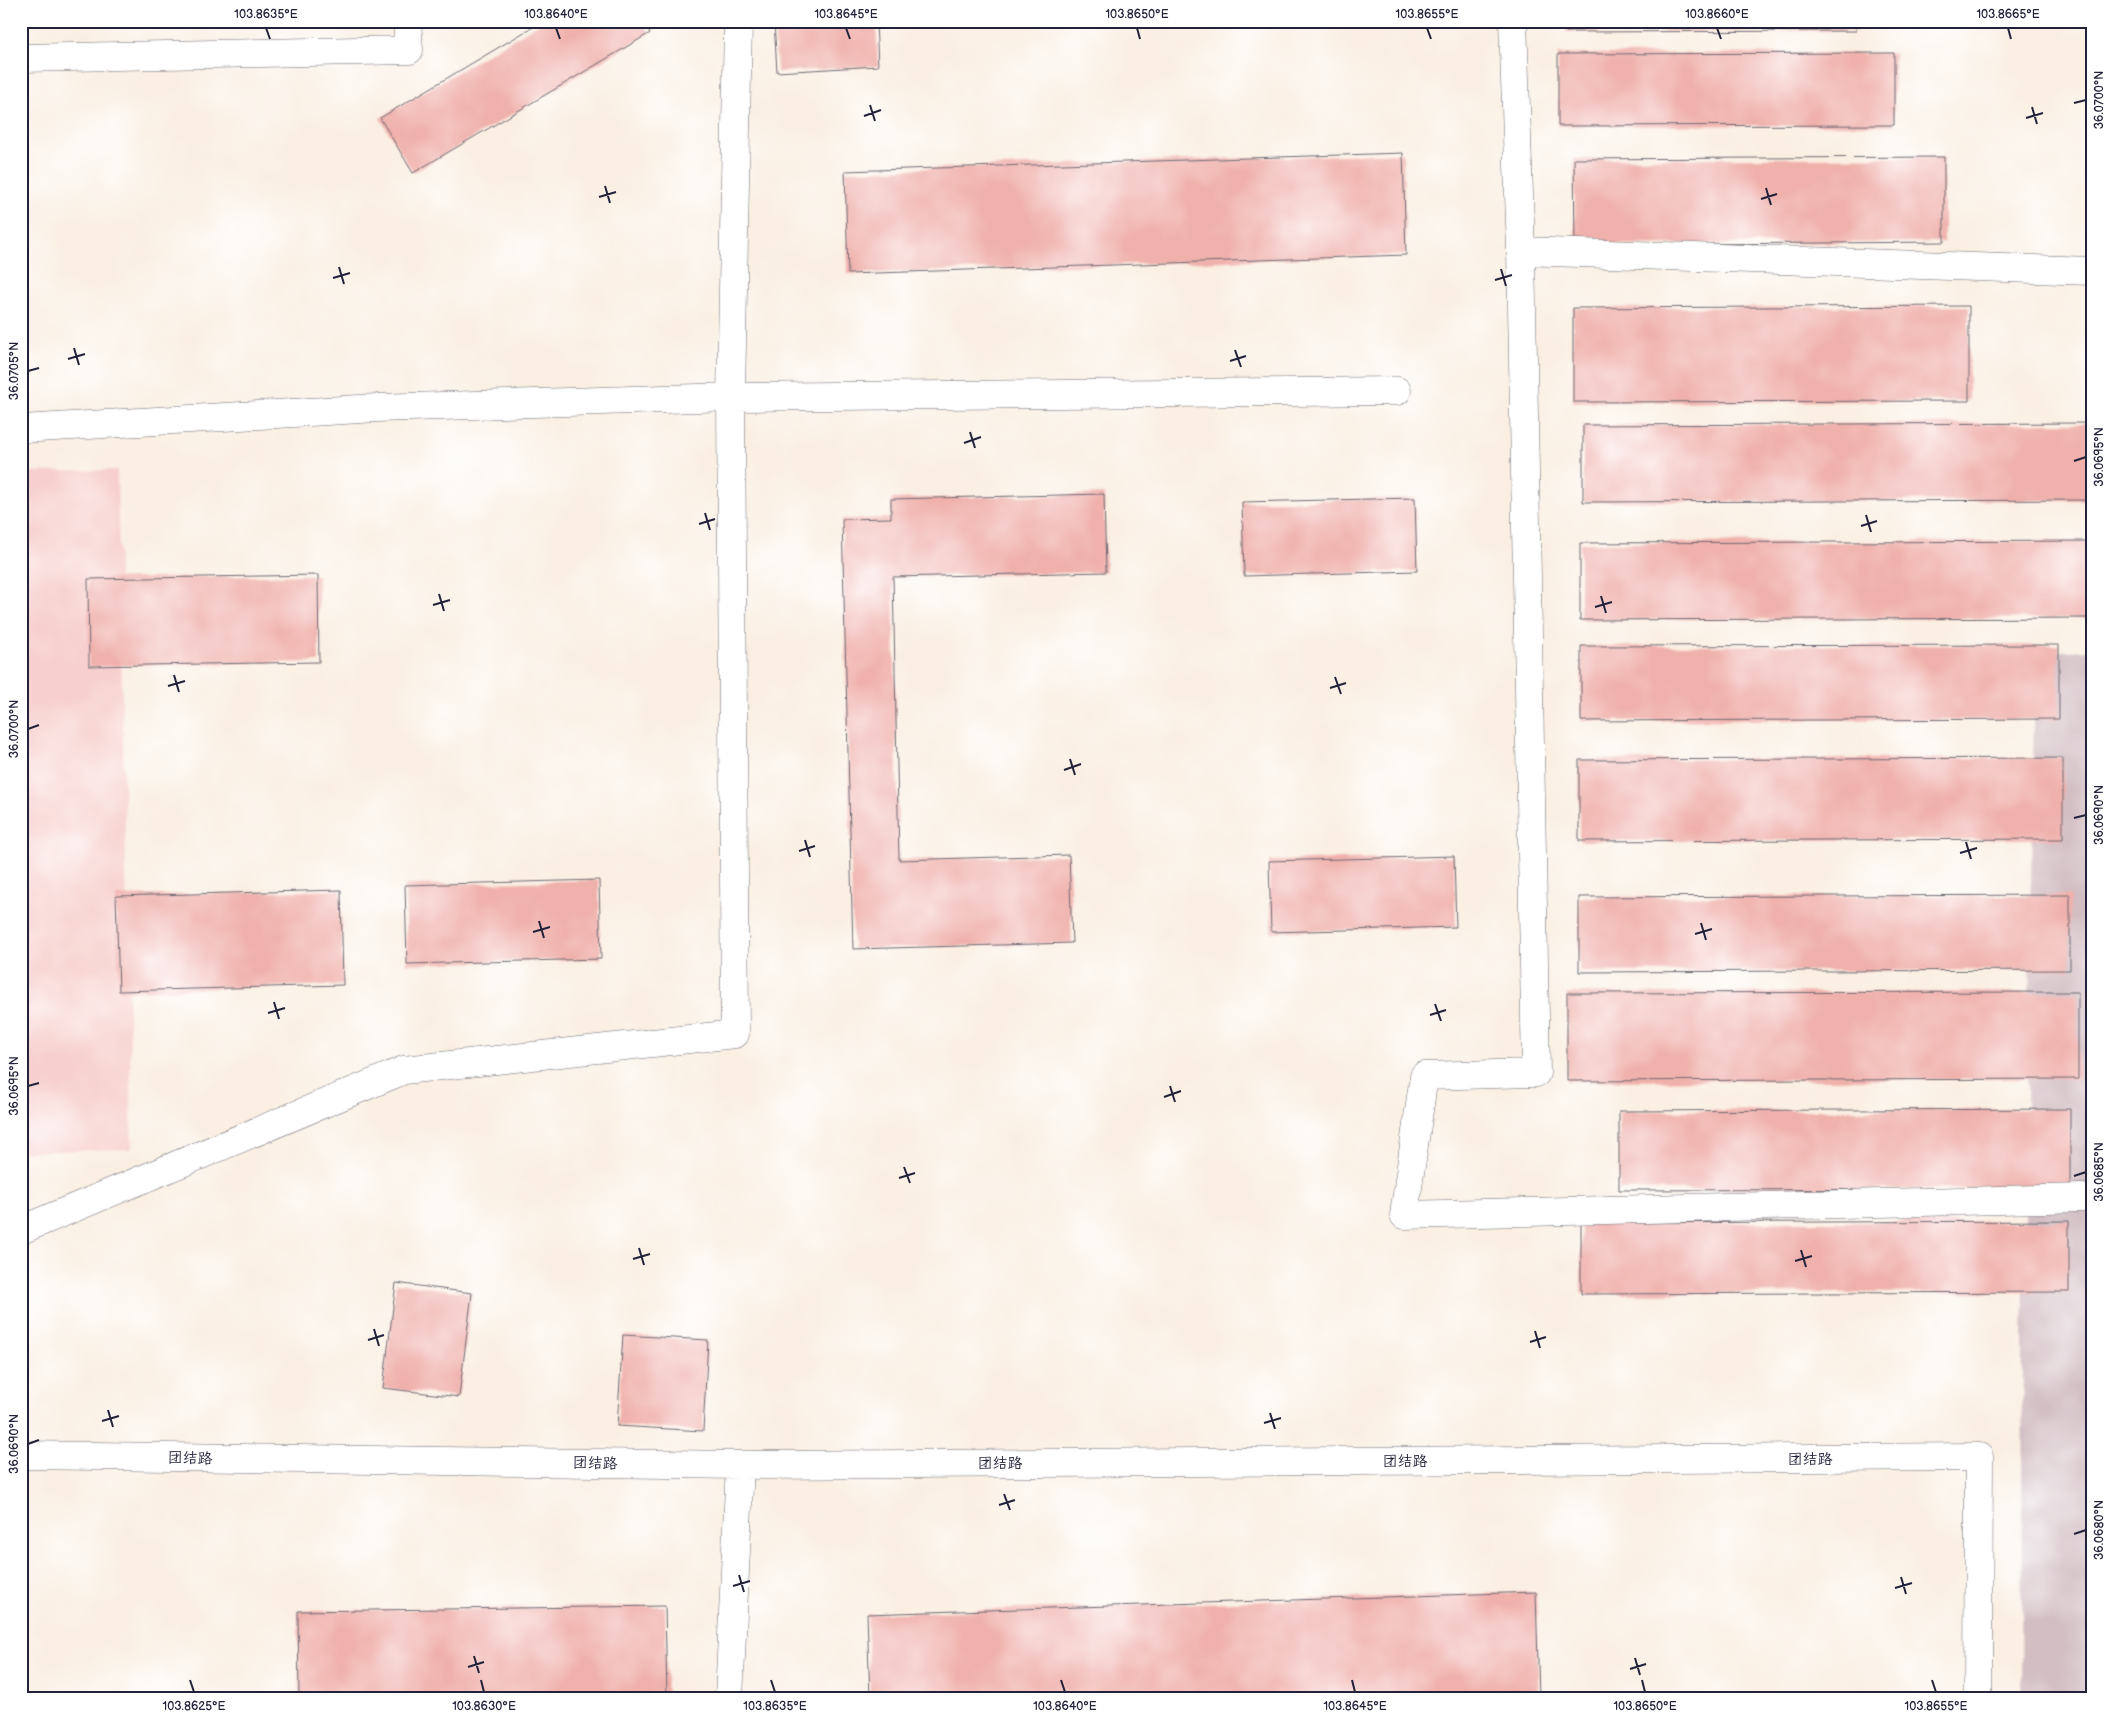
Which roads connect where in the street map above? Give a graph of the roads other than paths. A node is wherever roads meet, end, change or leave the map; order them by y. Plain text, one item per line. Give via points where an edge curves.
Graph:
1 (407, 21) edge
2 (738, 21) edge
3 (1513, 21) edge
4 (21, 58) edge
5 (1521, 251) junction
6 (2092, 271) edge
7 (1396, 391) dead end
8 (731, 397) junction
9 (21, 429) edge
10 (2082, 1198) dead end
11 (21, 1230) edge
12 (21, 1455) edge
13 (740, 1465) junction
14 (729, 1698) edge
15 (1978, 1698) edge

1 - 4 street via 408,50
2 - 8 street
3 - 5 street
5 - 6 street
5 - 10 street via 1536,1073 1424,1076 1404,1216
7 - 8 street
8 - 9 street via 377,408
8 - 11 street via 735,1034 404,1070
12 - 13 street, 团结路
13 - 14 street
13 - 15 street, 团结路 via 1978,1458

